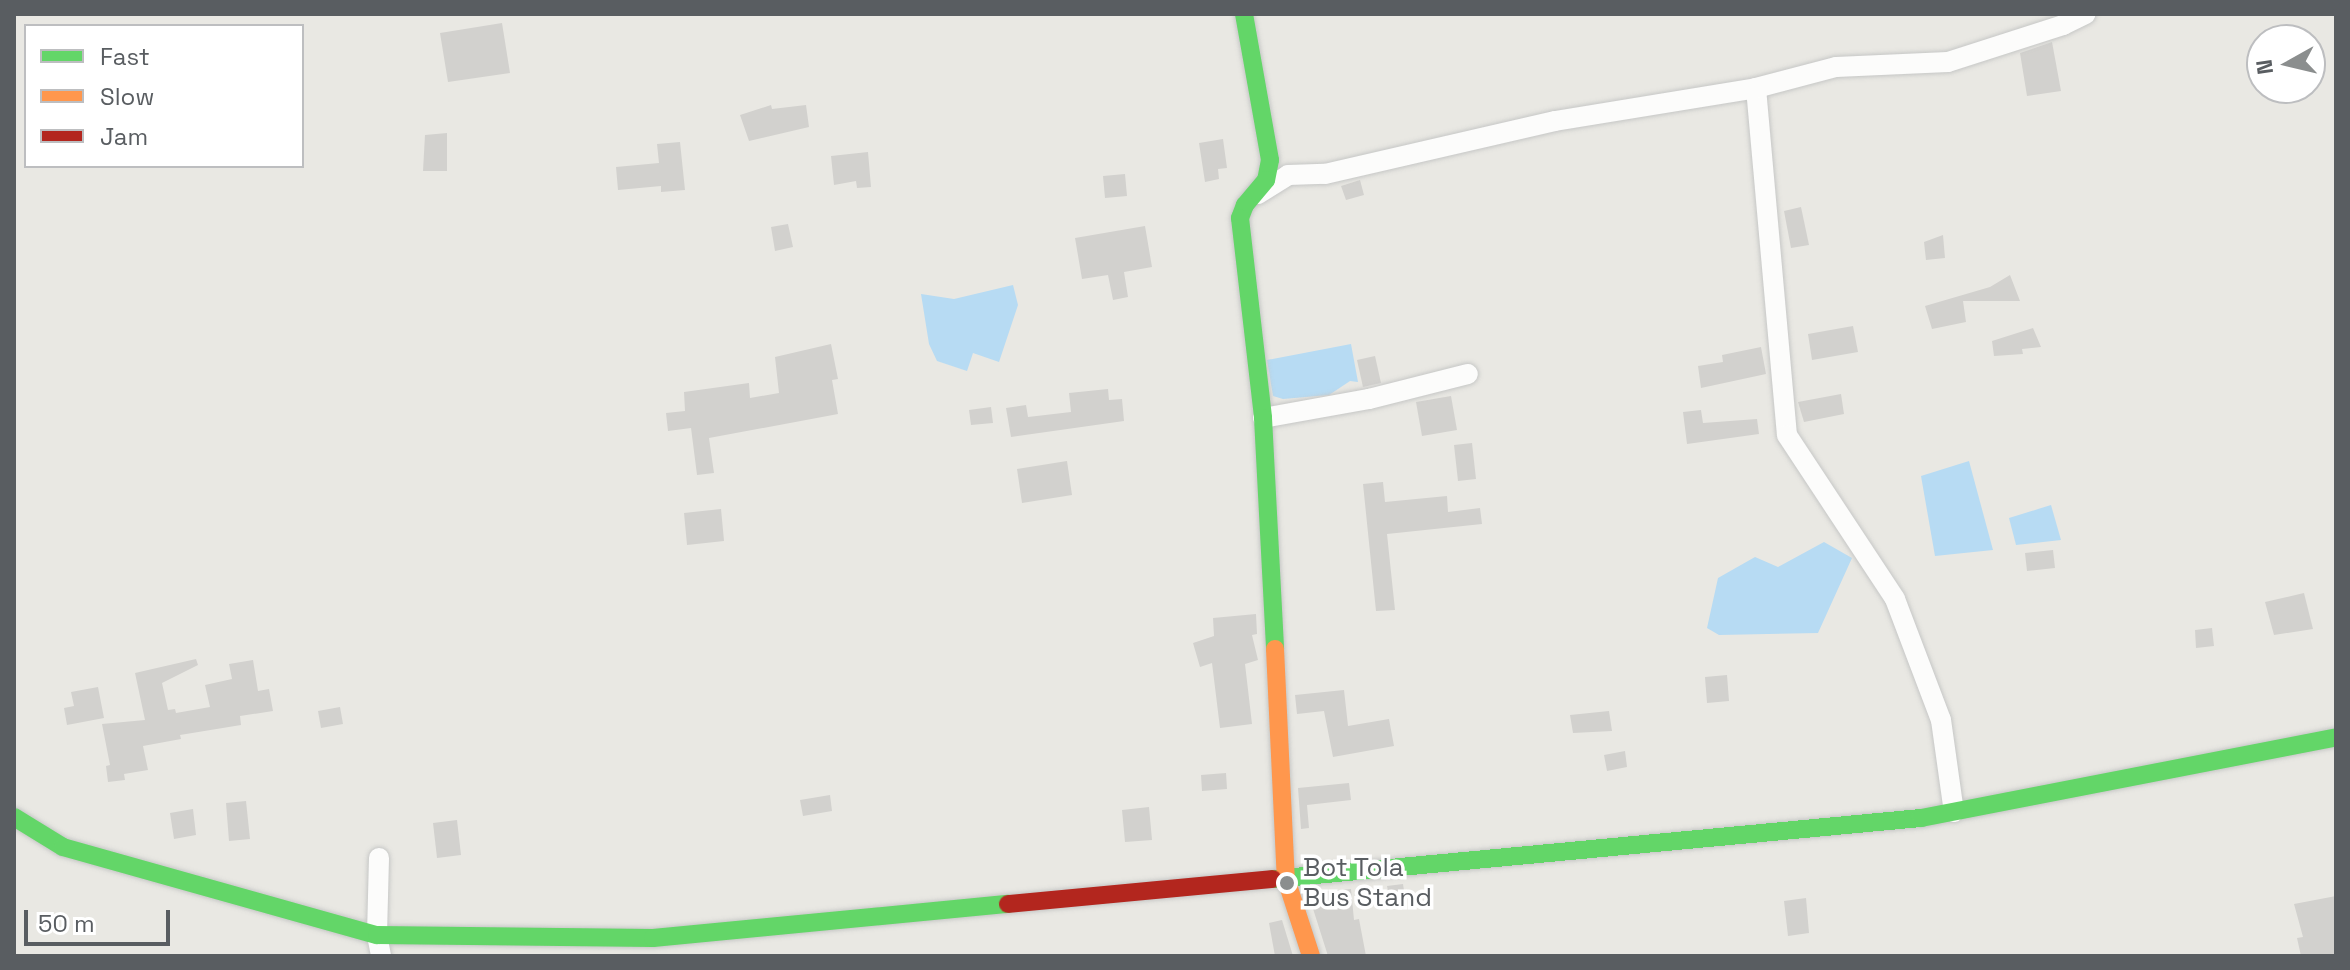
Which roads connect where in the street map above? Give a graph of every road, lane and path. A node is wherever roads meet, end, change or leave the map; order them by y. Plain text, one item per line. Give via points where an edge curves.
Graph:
1 (1244, 14) edge
2 (2086, 14) edge
3 (1756, 88) junction
4 (1258, 194) junction
5 (1468, 374) dead end
6 (1263, 418) junction
7 (2336, 737) edge
8 (1954, 812) junction
9 (14, 817) edge
10 (379, 858) dead end
11 (1286, 879) junction
12 (377, 935) junction
13 (381, 956) edge
14 (1311, 956) edge

1 - 4 main road via 1270,160
2 - 3 street via 1948,62 1836,67
3 - 4 street via 1555,121 1325,174 1288,175
3 - 8 street via 1787,435 1895,599 1941,720
4 - 6 main road via 1240,218
5 - 6 street
6 - 11 main road
7 - 8 main road
8 - 11 main road
9 - 12 main road via 63,847
10 - 12 street
11 - 12 main road via 653,938
11 - 14 main road
12 - 13 street

